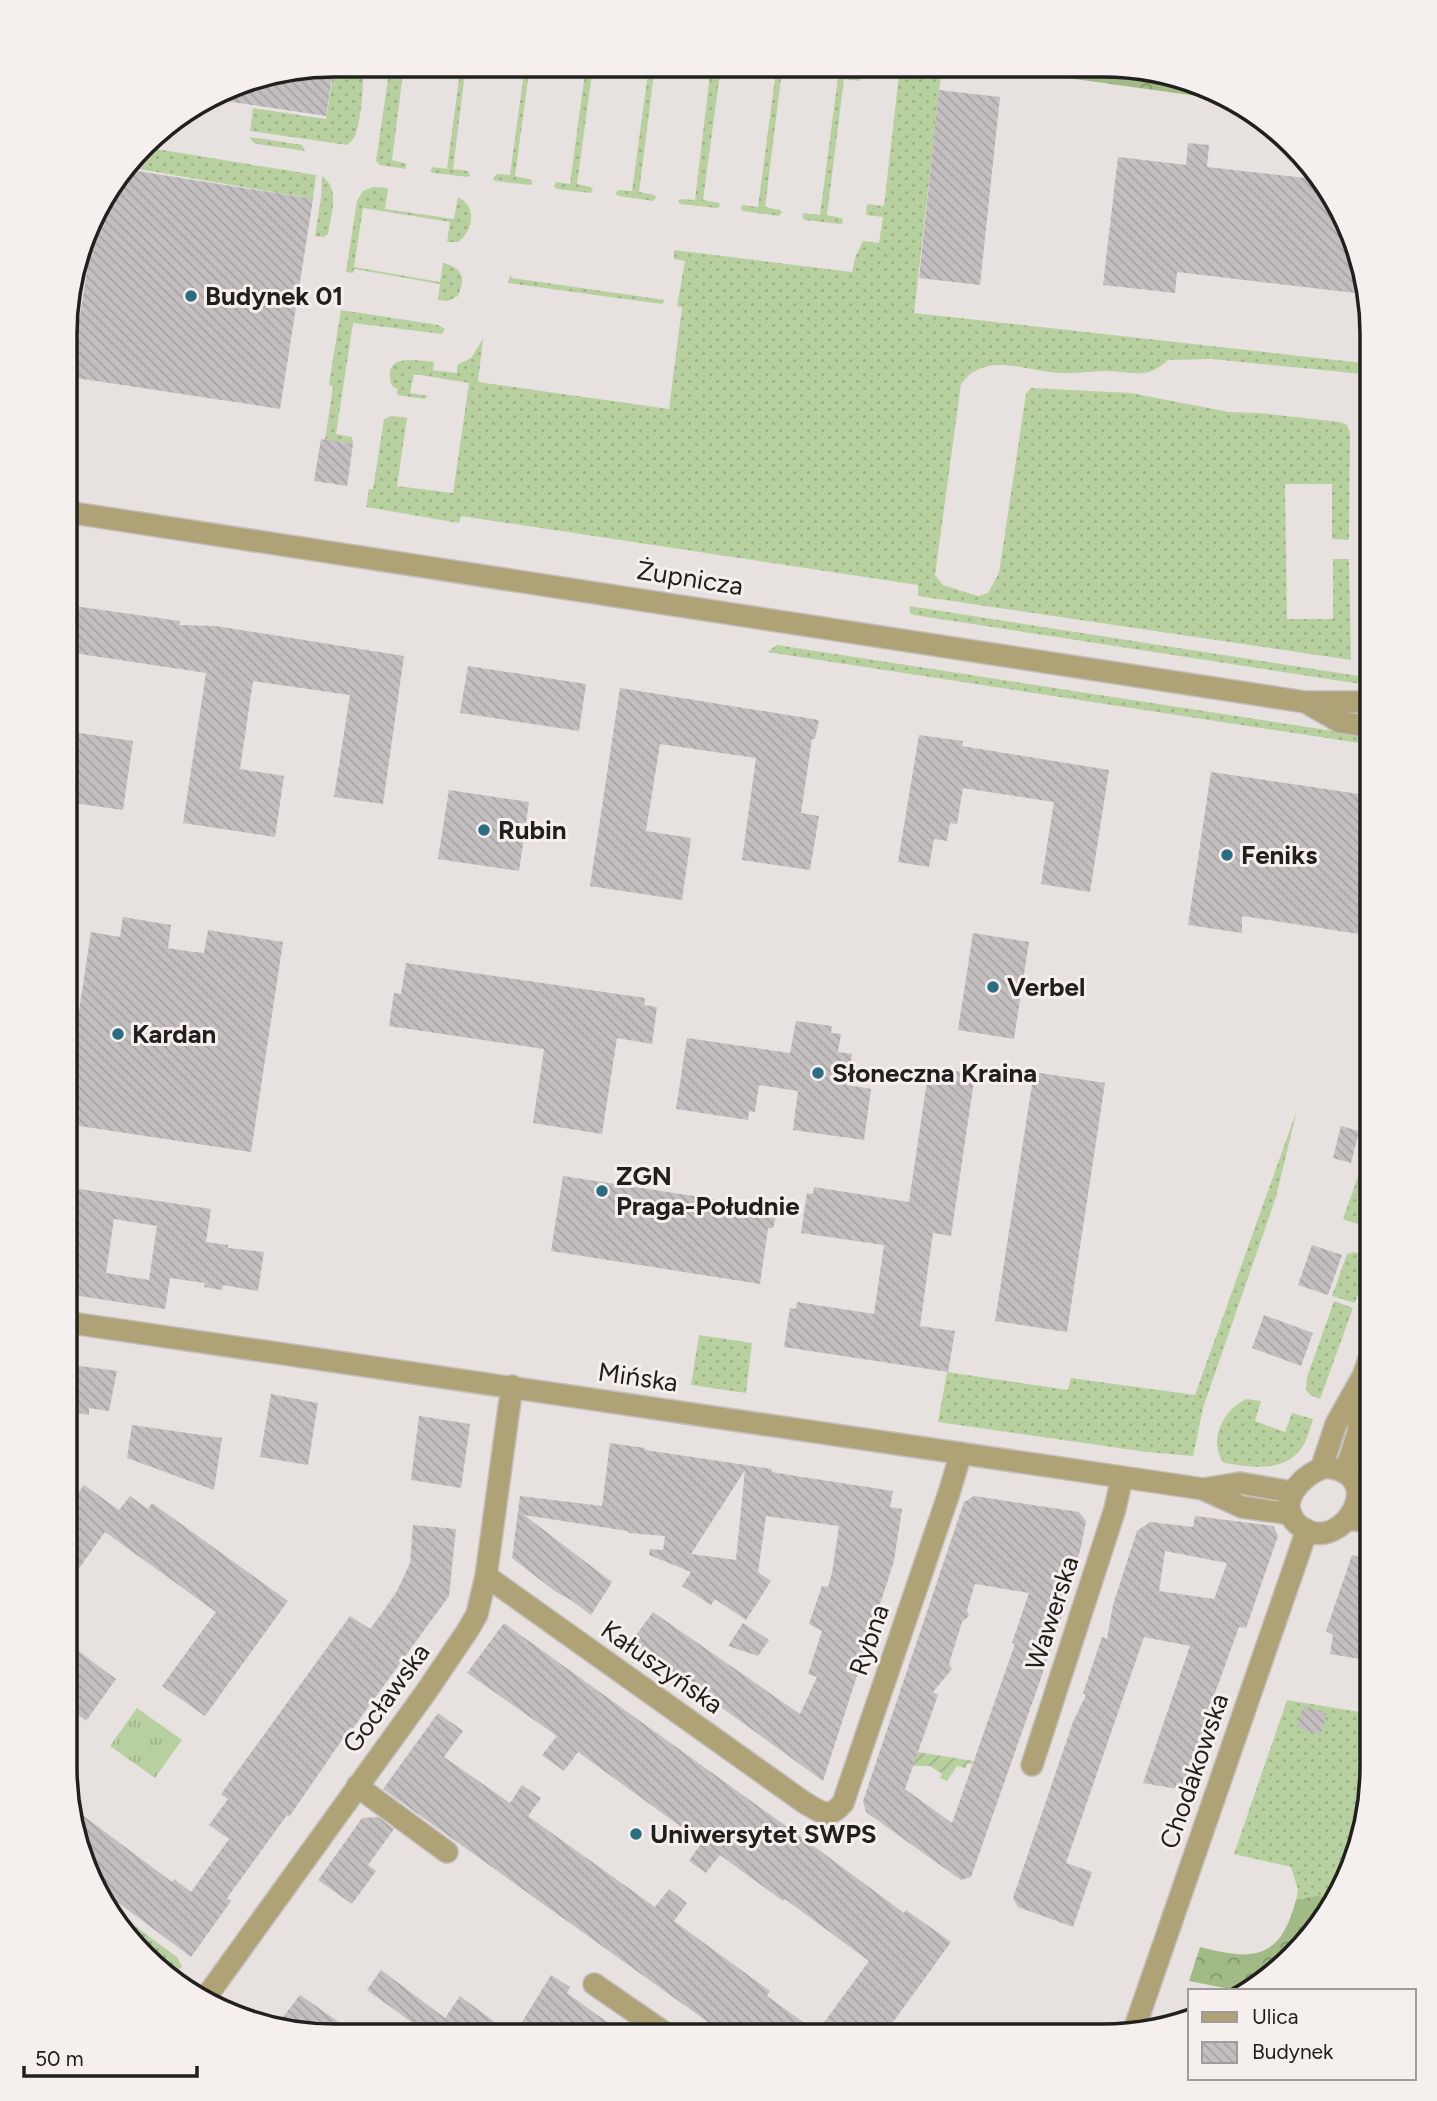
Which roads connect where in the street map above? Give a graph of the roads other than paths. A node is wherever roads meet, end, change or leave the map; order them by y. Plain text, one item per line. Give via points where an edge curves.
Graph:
1 (77, 514) edge
2 (1305, 702) junction
3 (1360, 702) edge
4 (1360, 725) edge
5 (77, 1324) edge
6 (1360, 1381) edge
7 (512, 1386) junction
8 (1360, 1410) edge
9 (961, 1453) junction
10 (1321, 1469) junction
11 (1345, 1473) junction
12 (1122, 1476) junction
13 (1203, 1489) junction
14 (1360, 1490) edge
15 (1292, 1492) junction
16 (1360, 1502) edge
17 (1291, 1514) junction
18 (1348, 1519) junction
19 (1360, 1520) edge
20 (1307, 1530) junction
21 (486, 1576) junction
22 (1032, 1765) dead end
23 (357, 1786) junction
24 (805, 1803) joint
25 (447, 1852) dead end
26 (594, 1984) dead end
27 (209, 1992) edge
28 (1137, 2022) edge
29 (652, 2024) edge

1 - 2 street, Żupnicza
2 - 3 street, Żupnicza
2 - 4 street, Żupnicza via 1340,722
5 - 7 street, Mińska
6 - 10 street via 1336,1424
7 - 9 street, Mińska
7 - 21 street, Gocławska
8 - 11 street
9 - 12 street, Mińska
9 - 24 street, Rybna via 843,1803 827,1814
10 - 11 street
10 - 15 street
11 - 14 street
12 - 13 street, Mińska
12 - 22 street, Wawerska
13 - 15 street, Mińska via 1240,1483
13 - 17 street, Mińska via 1242,1507
15 - 17 street
16 - 18 street
17 - 20 street
18 - 19 street
18 - 20 street via 1328,1532
20 - 28 street, Chodakowska
21 - 23 street, Gocławska via 468,1630
21 - 24 street, Kałuszyńska
23 - 25 street
23 - 27 street, Gocławska
26 - 29 street

